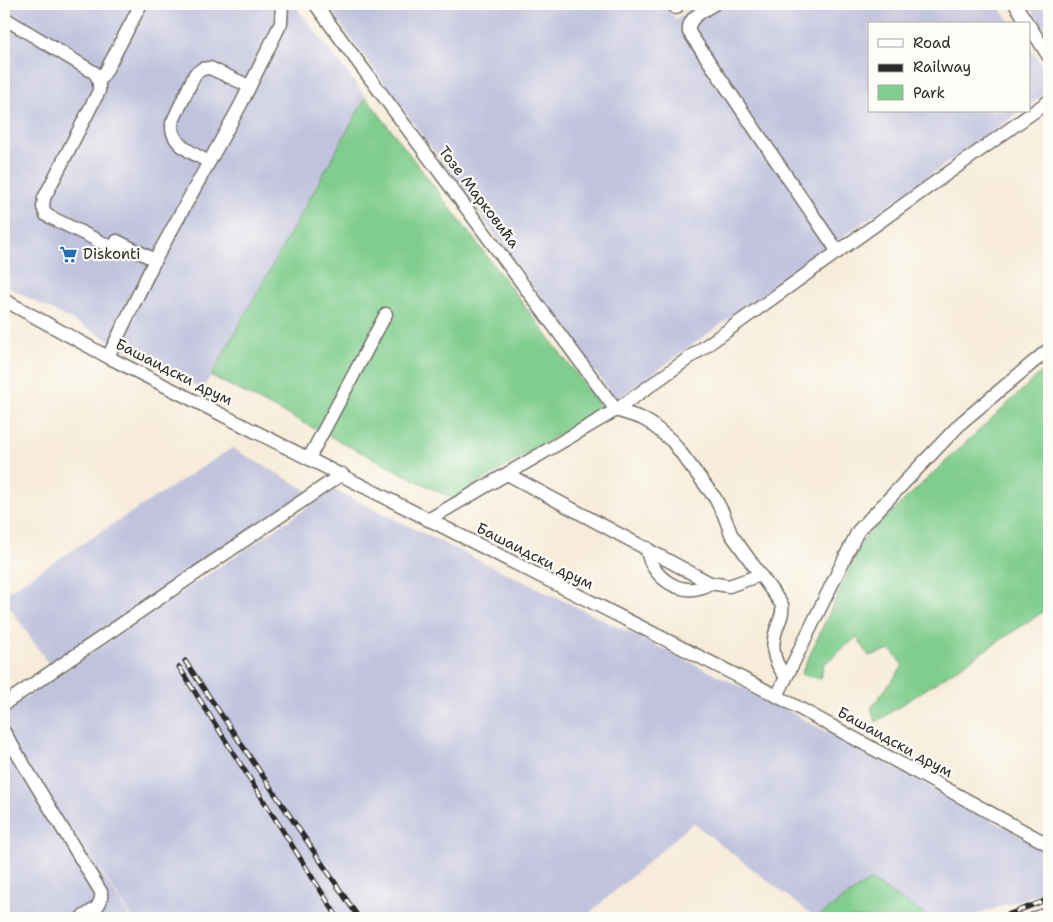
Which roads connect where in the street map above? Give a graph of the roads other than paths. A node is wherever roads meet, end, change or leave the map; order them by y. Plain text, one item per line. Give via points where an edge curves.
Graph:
1 (141, 4) edge
2 (282, 4) edge
3 (316, 4) edge
4 (714, 4) edge
5 (1016, 4) edge
6 (4, 18) edge
7 (1027, 22) edge
8 (1030, 27) edge
9 (1049, 57) edge
10 (99, 81) junction
11 (249, 86) junction
12 (1049, 101) edge
13 (209, 162) junction
14 (838, 252) junction
15 (155, 260) junction
16 (4, 300) edge
17 (386, 314) dead end
18 (1049, 349) edge
19 (108, 357) junction
20 (616, 410) junction
21 (309, 458) junction
22 (342, 474) junction
23 (506, 474) junction
24 (428, 520) junction
25 (646, 548) junction
26 (760, 575) junction
27 (710, 583) junction
28 (786, 676) junction
29 (777, 696) junction
30 (4, 704) edge
31 (4, 732) edge
32 (1049, 845) edge
33 (1049, 913) edge
34 (81, 918) edge
35 (1035, 918) edge

1 - 10 street
2 - 11 street via 281,23
3 - 20 street, Тозе Марковића
4 - 14 street via 692,19 688,32
5 - 7 street
6 - 10 street via 95,73
8 - 9 street
10 - 15 street via 99,92 44,198 43,207 46,215 113,248 117,241
11 - 13 street
11 - 13 street via 210,68 195,74 172,123 172,132 182,147
12 - 14 street
13 - 15 street
14 - 20 street
15 - 19 street
16 - 19 street, Башаидски друм
17 - 21 street
18 - 28 street via 962,422 858,532
19 - 21 street, Башаидски друм
20 - 23 street
20 - 26 street via 650,422 672,442 714,498 731,534
21 - 22 street, Башаидски друм
22 - 24 street, Башаидски друм
22 - 30 street
23 - 24 street
23 - 25 street
24 - 29 street, Башаидски друм
25 - 27 street
25 - 27 street via 650,562 667,582 681,588 696,589
26 - 27 street via 729,586
26 - 28 street via 782,605 772,651
28 - 29 street
29 - 32 street, Башаидски друм
31 - 34 street via 102,892 98,907
33 - 35 street

